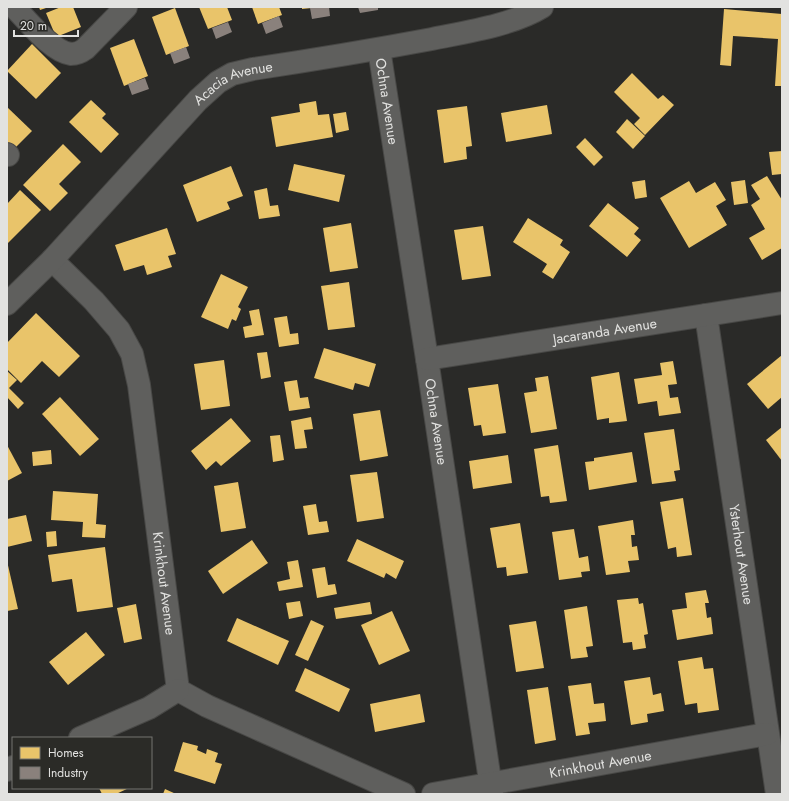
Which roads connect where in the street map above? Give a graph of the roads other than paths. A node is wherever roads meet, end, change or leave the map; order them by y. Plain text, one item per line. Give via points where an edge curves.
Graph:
1 (14, 7) edge
2 (126, 7) edge
3 (542, 7) edge
4 (379, 49) junction
5 (52, 260) junction
6 (782, 303) edge
7 (7, 304) edge
8 (706, 315) junction
9 (427, 359) junction
10 (178, 690) junction
11 (767, 734) junction
12 (82, 737) edge
13 (491, 789) edge
14 (404, 794) edge
15 (434, 794) edge
16 (777, 794) edge

1 - 2 street via 57,50 72,54 85,49
3 - 4 street, Acacia Avenue via 505,22
4 - 5 street, Acacia Avenue via 253,69 232,74 218,82 172,128
4 - 9 street, Ochna Avenue
5 - 7 street, Acacia Avenue
5 - 10 street, Krinkhout Avenue via 119,330 132,354 139,385
6 - 8 street, Jacaranda Avenue
8 - 9 street, Jacaranda Avenue
8 - 11 street, Ysterhout Avenue
9 - 13 street, Ochna Avenue
10 - 12 street via 149,708
10 - 14 street via 207,706
11 - 13 street, Krinkhout Avenue
11 - 16 street, Ysterhout Avenue
13 - 15 street, Krinkhout Avenue

